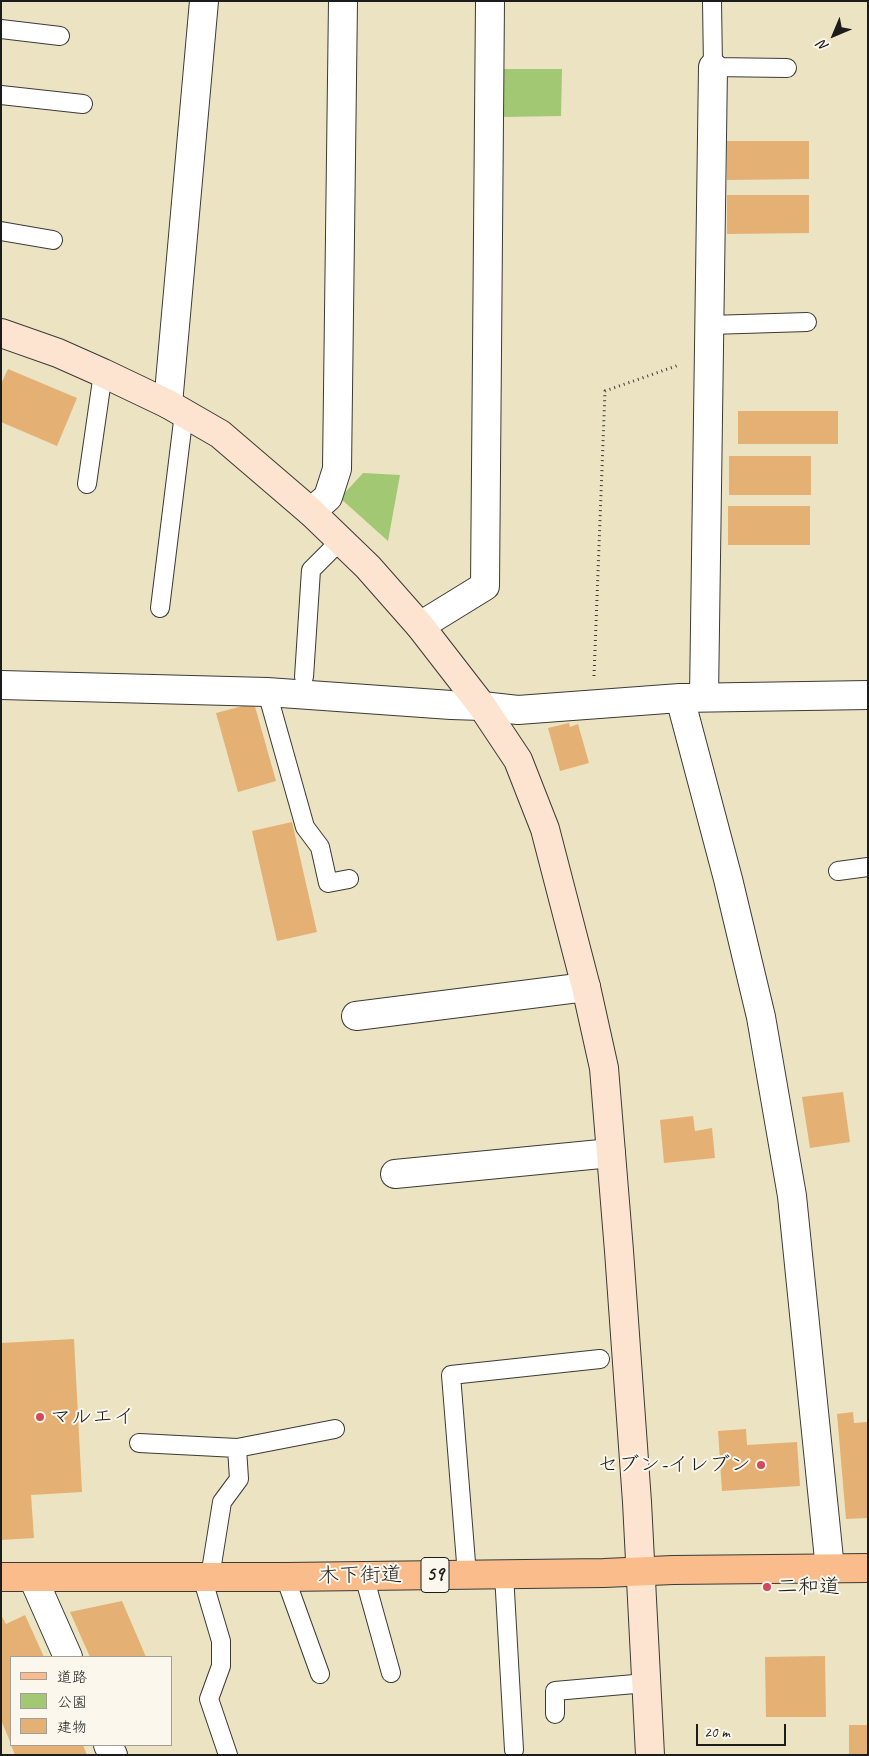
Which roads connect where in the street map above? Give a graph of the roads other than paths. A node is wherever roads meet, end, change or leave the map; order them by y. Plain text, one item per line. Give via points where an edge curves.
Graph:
1 (204, 1) edge
2 (343, 1) edge
3 (490, 1) edge
4 (712, 1) edge
5 (1, 29) edge
6 (60, 36) dead end
7 (713, 67) junction
8 (787, 68) dead end
9 (1, 95) edge
10 (83, 104) dead end
11 (1, 231) edge
12 (53, 240) dead end
13 (807, 322) dead end
14 (710, 326) junction
15 (1, 333) edge
16 (103, 373) junction
17 (176, 408) junction
18 (87, 484) dead end
19 (310, 512) junction
20 (340, 540) junction
21 (160, 608) dead end
22 (420, 626) junction
23 (304, 677) dead end
24 (1, 685) edge
25 (267, 692) junction
26 (868, 695) edge
27 (692, 697) junction
28 (482, 706) junction
29 (868, 867) edge
30 (838, 871) dead end
31 (349, 880) dead end
32 (586, 987) junction
33 (356, 1016) dead end
34 (611, 1153) junction
35 (395, 1174) dead end
36 (600, 1359) dead end
37 (335, 1429) dead end
38 (139, 1443) dead end
39 (237, 1448) junction
40 (868, 1568) edge
41 (830, 1569) junction
42 (640, 1571) junction
43 (504, 1574) junction
44 (467, 1575) junction
45 (364, 1576) junction
46 (1, 1577) edge
47 (206, 1577) junction
48 (285, 1577) junction
49 (33, 1578) junction
50 (68, 1656) edge
51 (391, 1673) dead end
52 (320, 1674) dead end
53 (646, 1683) junction
54 (555, 1714) dead end
55 (514, 1750) dead end
56 (228, 1755) edge
57 (650, 1755) edge

1 - 17 street
2 - 19 street via 337,469 328,497
3 - 22 street via 485,586
4 - 7 lane
5 - 6 lane
7 - 8 lane
7 - 14 street
9 - 10 lane
11 - 12 lane
13 - 14 lane
14 - 27 street
15 - 16 street
16 - 17 street
16 - 18 lane
17 - 19 street via 220,434
17 - 21 lane
19 - 20 street
20 - 22 street
20 - 23 lane via 311,570
22 - 28 street
24 - 25 street
25 - 28 street
25 - 31 lane via 305,827 320,847 328,883
26 - 27 street
27 - 28 street via 518,710
27 - 41 street via 728,879 761,1017 789,1177
28 - 32 street via 518,760 545,829
29 - 30 lane
32 - 33 street
32 - 34 street via 604,1068
34 - 35 street
34 - 42 street
36 - 44 lane via 451,1376
37 - 39 lane
38 - 39 lane
39 - 47 lane via 239,1478 222,1502
40 - 41 main road, 木下街道 / 59
41 - 42 main road, 木下街道 / 59
42 - 43 main road, 木下街道 / 59
42 - 53 street
43 - 44 main road, 木下街道 / 59
43 - 55 lane
44 - 45 main road, 木下街道 / 59
45 - 48 main road, 木下街道 / 59
45 - 51 lane
46 - 49 main road, 木下街道 / 59
47 - 48 main road, 木下街道 / 59
47 - 49 main road, 木下街道 / 59
47 - 56 lane via 221,1642 221,1666 209,1699
48 - 52 lane
49 - 50 street
53 - 54 lane via 555,1691
53 - 57 street

